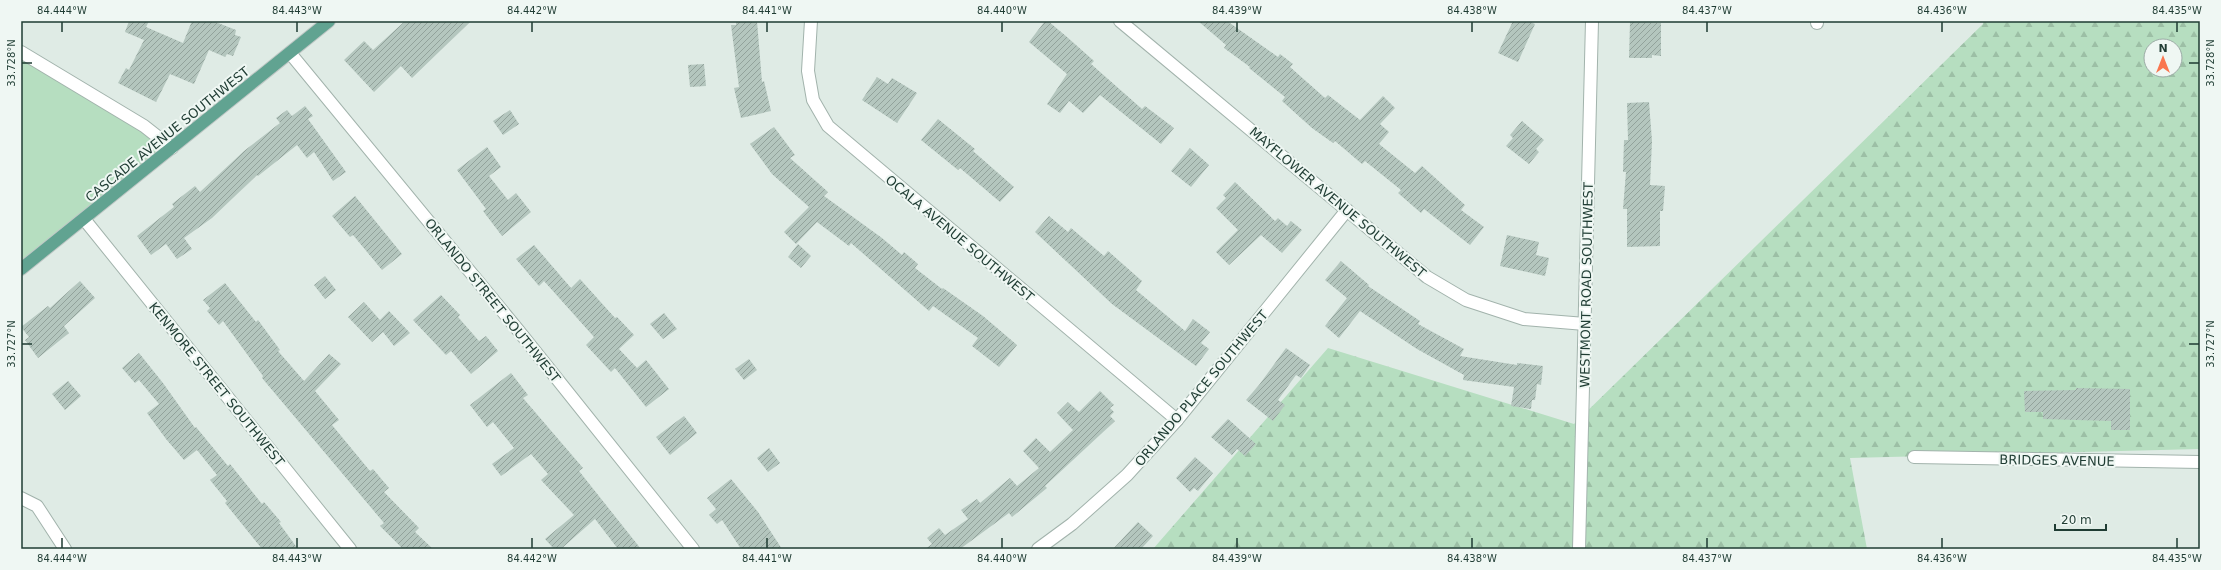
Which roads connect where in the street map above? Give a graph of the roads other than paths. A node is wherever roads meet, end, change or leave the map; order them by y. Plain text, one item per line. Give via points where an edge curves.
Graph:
1 (330, 21) edge
2 (811, 21) edge
3 (1120, 21) edge
4 (1592, 21) edge
5 (21, 52) edge
6 (290, 53) junction
7 (172, 148) junction
8 (1347, 210) junction
9 (84, 219) junction
10 (21, 269) edge
11 (1585, 324) junction
12 (1176, 420) junction
13 (1914, 457) dead end
14 (2200, 462) edge
15 (21, 498) edge
16 (65, 549) edge
17 (350, 549) edge
18 (693, 549) edge
19 (1038, 549) edge
20 (1579, 549) edge

1 - 6 main road, CASCADE AVENUE SOUTHWEST
2 - 12 street, OCALA AVENUE SOUTHWEST via 808,71 813,100 828,126
3 - 8 street, MAYFLOWER AVENUE SOUTHWEST
4 - 11 street, WESTMONT ROAD SOUTHWEST
5 - 7 street via 144,126
6 - 7 main road, CASCADE AVENUE SOUTHWEST
6 - 18 street, ORLANDO STREET SOUTHWEST via 518,330
7 - 9 main road, CASCADE AVENUE SOUTHWEST
8 - 11 street, MAYFLOWER AVENUE SOUTHWEST via 1427,277 1466,300 1524,319
8 - 12 street, ORLANDO PLACE SOUTHWEST
9 - 10 main road, CASCADE AVENUE SOUTHWEST
9 - 17 street, KENMORE STREET SOUTHWEST
11 - 20 street, WESTMONT ROAD SOUTHWEST
12 - 19 street, ORLANDO PLACE SOUTHWEST via 1127,476 1072,524
13 - 14 street, BRIDGES AVENUE
15 - 16 street via 37,506

